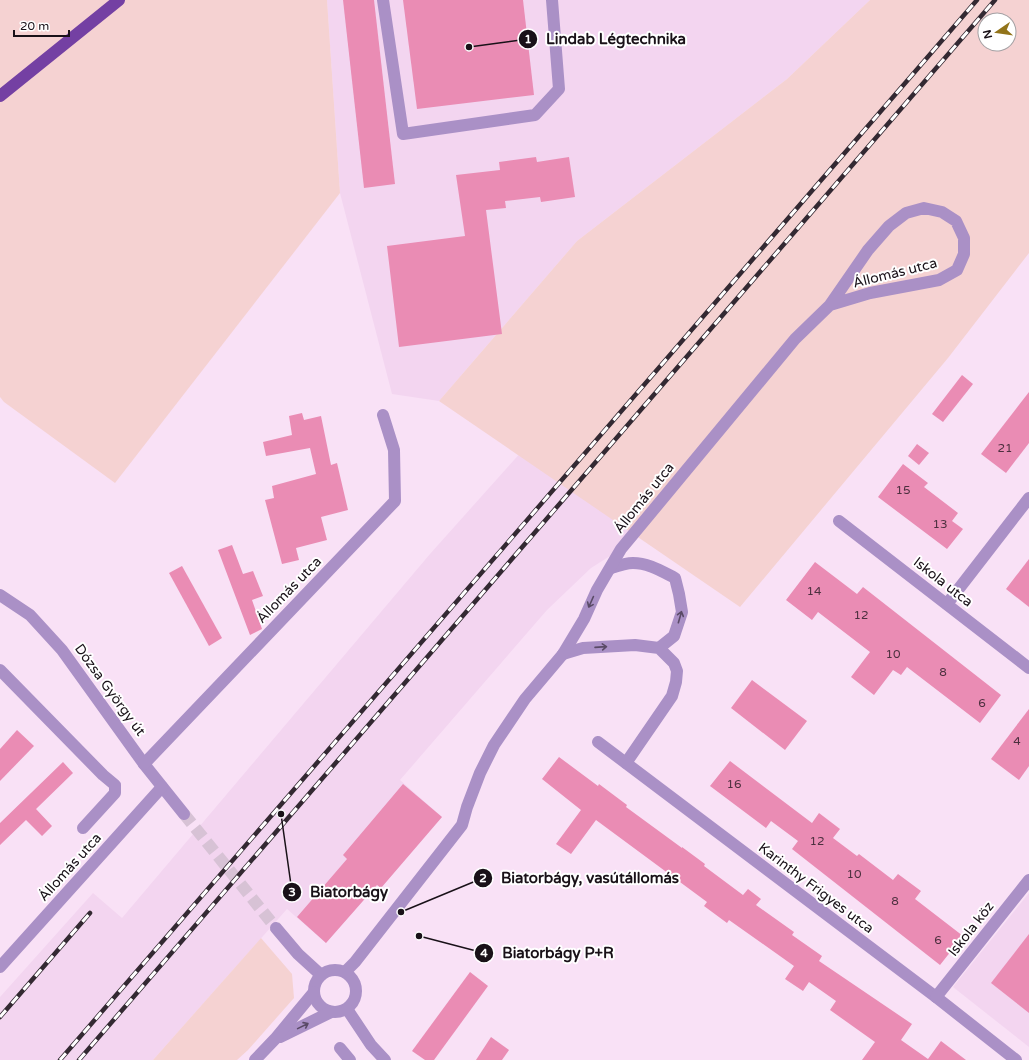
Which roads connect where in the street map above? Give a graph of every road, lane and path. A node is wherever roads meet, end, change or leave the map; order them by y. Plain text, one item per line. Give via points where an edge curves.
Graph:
1 (119, 0) edge
2 (383, 0) edge
3 (552, 0) edge
4 (0, 96) edge
5 (830, 305) junction
6 (382, 415) dead end
7 (1029, 498) edge
8 (839, 521) dead end
9 (611, 568) junction
10 (0, 595) edge
11 (947, 604) junction
12 (659, 648) junction
13 (563, 654) junction
14 (1029, 668) edge
15 (0, 670) edge
16 (598, 742) dead end
17 (626, 763) junction
18 (144, 764) junction
19 (162, 787) junction
20 (184, 814) tunnel mouth
21 (83, 828) dead end
22 (1029, 880) edge
23 (276, 928) tunnel mouth
24 (0, 967) edge
25 (345, 972) junction
26 (321, 976) junction
27 (314, 992) junction
28 (936, 997) junction
29 (347, 1009) junction
30 (331, 1012) junction
31 (275, 1039) junction
32 (340, 1048) dead end
33 (255, 1060) edge
34 (350, 1060) edge
35 (385, 1060) edge
36 (1016, 1060) edge

1 - 4 main road
2 - 3 street via 404,134 535,115 559,89
5 - 5 street, Állomás utca via 870,293 939,280 957,270 964,254 964,238 956,221 942,212 924,208 906,213 889,226 868,250
5 - 9 street, Állomás utca via 795,339 621,550
6 - 18 street, Állomás utca via 394,450 395,501
7 - 11 street
8 - 11 street, Iskola utca
12 -> 9 street via 674,636 682,612 674,578 646,564 632,563
9 -> 13 street, Állomás utca
10 - 18 street, Dózsa György út via 30,615 62,650
11 - 14 street, Iskola utca
13 -> 12 street via 583,648 635,645
12 - 17 street via 674,663 677,671 672,696
13 - 25 street, Állomás utca via 525,699 494,745 469,800 462,825
15 - 21 street via 115,785 115,793
16 - 17 street, Karinthy Frigyes utca
17 - 28 street, Karinthy Frigyes utca
18 - 19 street, Dózsa György út
19 - 20 street, Dózsa György út
19 - 24 street, Állomás utca
22 - 28 street, Iskola köz
23 - 26 street
25 - 26 street via 328,971
25 - 29 street via 353,980 357,990 354,1001
26 - 27 street
27 - 30 street via 321,1007
27 - 31 street
28 - 36 street, Karinthy Frigyes utca
29 - 30 street
29 - 35 street via 371,1045
31 -> 30 street
31 - 33 street
32 - 34 street

